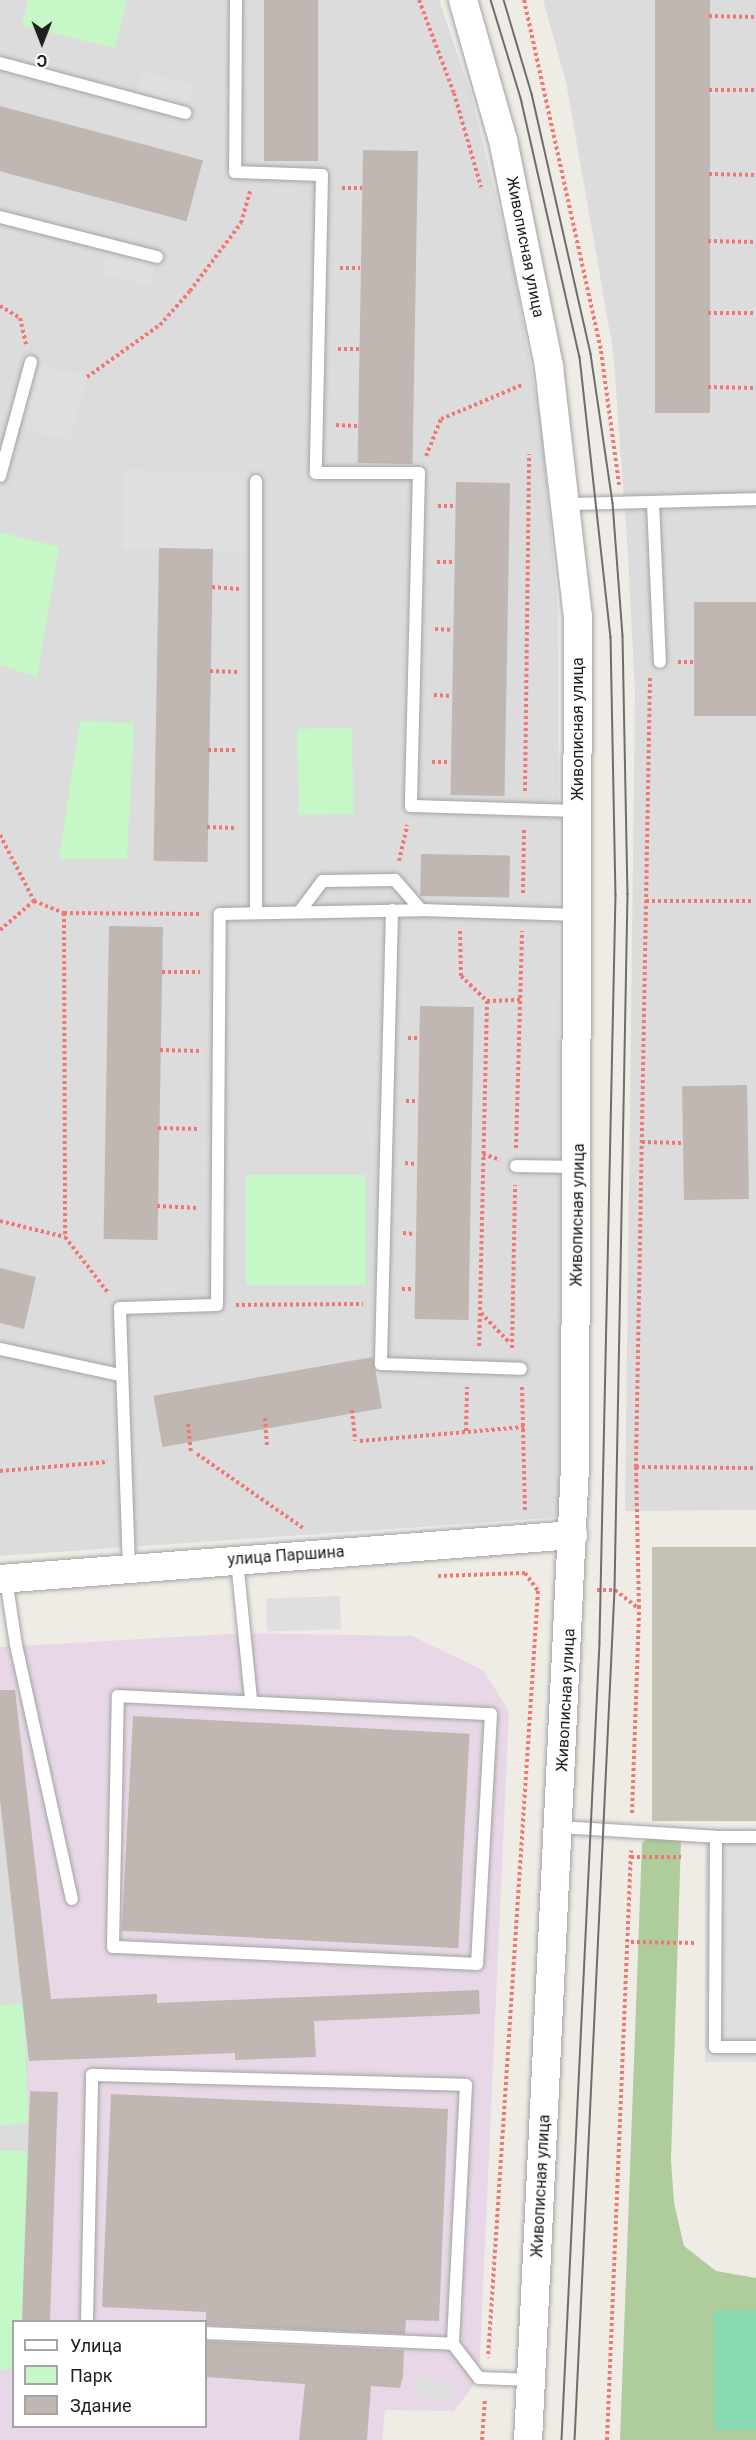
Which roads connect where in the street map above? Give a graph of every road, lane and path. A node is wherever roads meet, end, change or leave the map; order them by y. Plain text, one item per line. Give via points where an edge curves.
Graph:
1 (236, 0) edge
2 (419, 0) edge
3 (463, 0) edge
4 (524, 0) edge
5 (710, 16) dead end
6 (756, 17) edge
7 (0, 63) edge
8 (709, 90) dead end
9 (756, 90) edge
10 (185, 113) dead end
11 (255, 173) junction
12 (709, 174) dead end
13 (756, 175) edge
14 (484, 198) dead end
15 (0, 217) edge
16 (708, 241) dead end
17 (756, 242) edge
18 (157, 257) dead end
19 (0, 306) edge
20 (708, 313) dead end
21 (756, 314) edge
22 (31, 362) joint
23 (520, 373) dead end
24 (87, 377) dead end
25 (522, 385) junction
26 (708, 387) dead end
27 (756, 388) edge
28 (523, 396) dead end
29 (529, 442) dead end
30 (419, 473) junction
31 (0, 476) edge
32 (256, 482) dead end
33 (756, 499) edge
34 (568, 504) junction
35 (648, 504) junction
36 (655, 665) joint
37 (210, 671) dead end
38 (256, 673) junction
39 (208, 750) dead end
40 (255, 751) junction
41 (411, 806) junction
42 (525, 808) junction
43 (578, 811) junction
44 (207, 827) dead end
45 (255, 829) junction
46 (0, 835) edge
47 (395, 880) junction
48 (33, 900) junction
49 (646, 901) junction
50 (753, 902) dead end
51 (392, 910) junction
52 (421, 910) junction
53 (300, 911) junction
54 (256, 912) junction
55 (460, 912) junction
56 (64, 913) junction
57 (220, 914) junction
58 (523, 914) junction
59 (578, 915) junction
60 (0, 930) edge
61 (162, 972) dead end
62 (219, 973) junction
63 (520, 1000) junction
64 (487, 1001) junction
65 (160, 1050) dead end
66 (219, 1052) junction
67 (158, 1128) dead end
68 (218, 1130) junction
69 (642, 1142) junction
70 (683, 1143) dead end
71 (516, 1166) junction
72 (579, 1167) junction
73 (157, 1206) dead end
74 (218, 1209) junction
75 (0, 1221) edge
76 (65, 1237) junction
77 (382, 1304) junction
78 (217, 1305) junction
79 (120, 1308) junction
80 (480, 1313) junction
81 (509, 1342) junction
82 (0, 1348) edge
83 (473, 1365) junction
84 (521, 1369) junction
85 (120, 1375) junction
86 (352, 1410) dead end
87 (265, 1418) dead end
88 (188, 1424) dead end
89 (524, 1427) junction
90 (466, 1431) junction
91 (267, 1448) dead end
92 (191, 1454) dead end
93 (197, 1454) dead end
94 (123, 1460) junction
95 (636, 1467) junction
96 (756, 1468) edge
97 (0, 1470) edge
98 (513, 1516) dead end
99 (316, 1529) dead end
100 (573, 1535) junction
101 (236, 1560) junction
102 (129, 1568) junction
103 (430, 1576) dead end
104 (3, 1579) edge
105 (252, 1700) junction
106 (559, 1827) junction
107 (632, 1831) junction
108 (716, 1837) junction
109 (756, 1837) edge
110 (631, 1857) junction
111 (716, 1857) junction
112 (72, 1899) dead end
113 (631, 1942) junction
114 (715, 1943) junction
115 (756, 2047) edge
116 (87, 2320) edge
117 (207, 2333) edge
118 (453, 2343) junction
119 (486, 2379) junction
120 (531, 2380) junction
121 (482, 2440) edge
122 (528, 2440) edge
123 (607, 2440) edge

1 - 11 lane via 236,172
2 - 14 path via 454,93
3 - 34 street, Живописная улица via 506,152 549,367
4 - 35 path via 601,351 620,487
5 - 6 path
7 - 10 lane
8 - 9 path
11 - 24 path via 241,223 190,291 160,325
11 - 30 lane via 322,175 316,473
12 - 13 path
15 - 18 lane
16 - 17 path
19 - 22 path via 20,318
20 - 21 path
22 - 31 lane
23 - 25 path
25 - 28 path
25 - 30 path via 441,419
26 - 27 path
29 - 42 path
30 - 41 lane
32 - 38 lane
33 - 35 lane
34 - 35 lane
34 - 43 street, Живописная улица via 578,616
35 - 36 lane
36 - 49 path
37 - 38 path
38 - 40 lane
39 - 40 path
40 - 45 lane
41 - 42 lane
41 - 47 path
42 - 43 lane
42 - 58 path
43 - 59 street, Живописная улица
44 - 45 path
45 - 54 lane
46 - 48 path
47 - 52 lane
47 - 53 lane via 322,881
48 - 56 path
48 - 60 path
49 - 50 path
49 - 69 path
51 - 52 lane
51 - 53 lane
51 - 77 lane
52 - 55 lane
53 - 54 lane
54 - 57 lane
55 - 58 lane
55 - 64 path via 461,976
56 - 57 path
56 - 76 path
57 - 62 lane
58 - 59 lane
58 - 63 path
59 - 72 street, Живописная улица
61 - 62 path
62 - 66 lane
63 - 64 path
63 - 71 path
64 - 80 path
65 - 66 path
66 - 68 lane
67 - 68 path
68 - 74 lane
69 - 70 path
69 - 95 path
71 - 72 lane
71 - 81 path
72 - 100 street, Живописная улица
73 - 74 path
74 - 78 lane
75 - 76 path
76 - 79 path
77 - 78 path
77 - 83 lane via 381,1364
78 - 79 lane
79 - 85 lane
80 - 81 path
80 - 83 path
81 - 84 path
82 - 85 lane
83 - 84 lane
83 - 90 path
84 - 89 path
85 - 94 lane
86 - 90 path via 357,1441
87 - 91 path
88 - 92 path
89 - 90 path
89 - 98 path via 525,1515
93 - 99 path via 305,1529
94 - 97 path
94 - 102 lane
95 - 96 path
95 - 107 path via 639,1608
100 - 101 street, улица Паршина
100 - 106 street, Живописная улица
101 - 102 street, улица Паршина
101 - 105 lane
102 - 104 street, улица Паршина
103 - 119 path via 525,1573 538,1590
104 - 112 lane
105 - 105 lane via 491,1714 477,1965 113,1947 118,1696
106 - 107 lane
106 - 120 street, Живописная улица
107 - 108 lane
107 - 110 path
108 - 109 lane
108 - 111 lane
110 - 111 path
110 - 113 path
111 - 114 lane
113 - 114 path
113 - 123 path
114 - 115 lane via 715,2047
116 - 118 lane via 92,2075 466,2085
117 - 118 lane
118 - 119 lane via 479,2379
119 - 120 lane
119 - 121 path
120 - 122 street, Живописная улица

